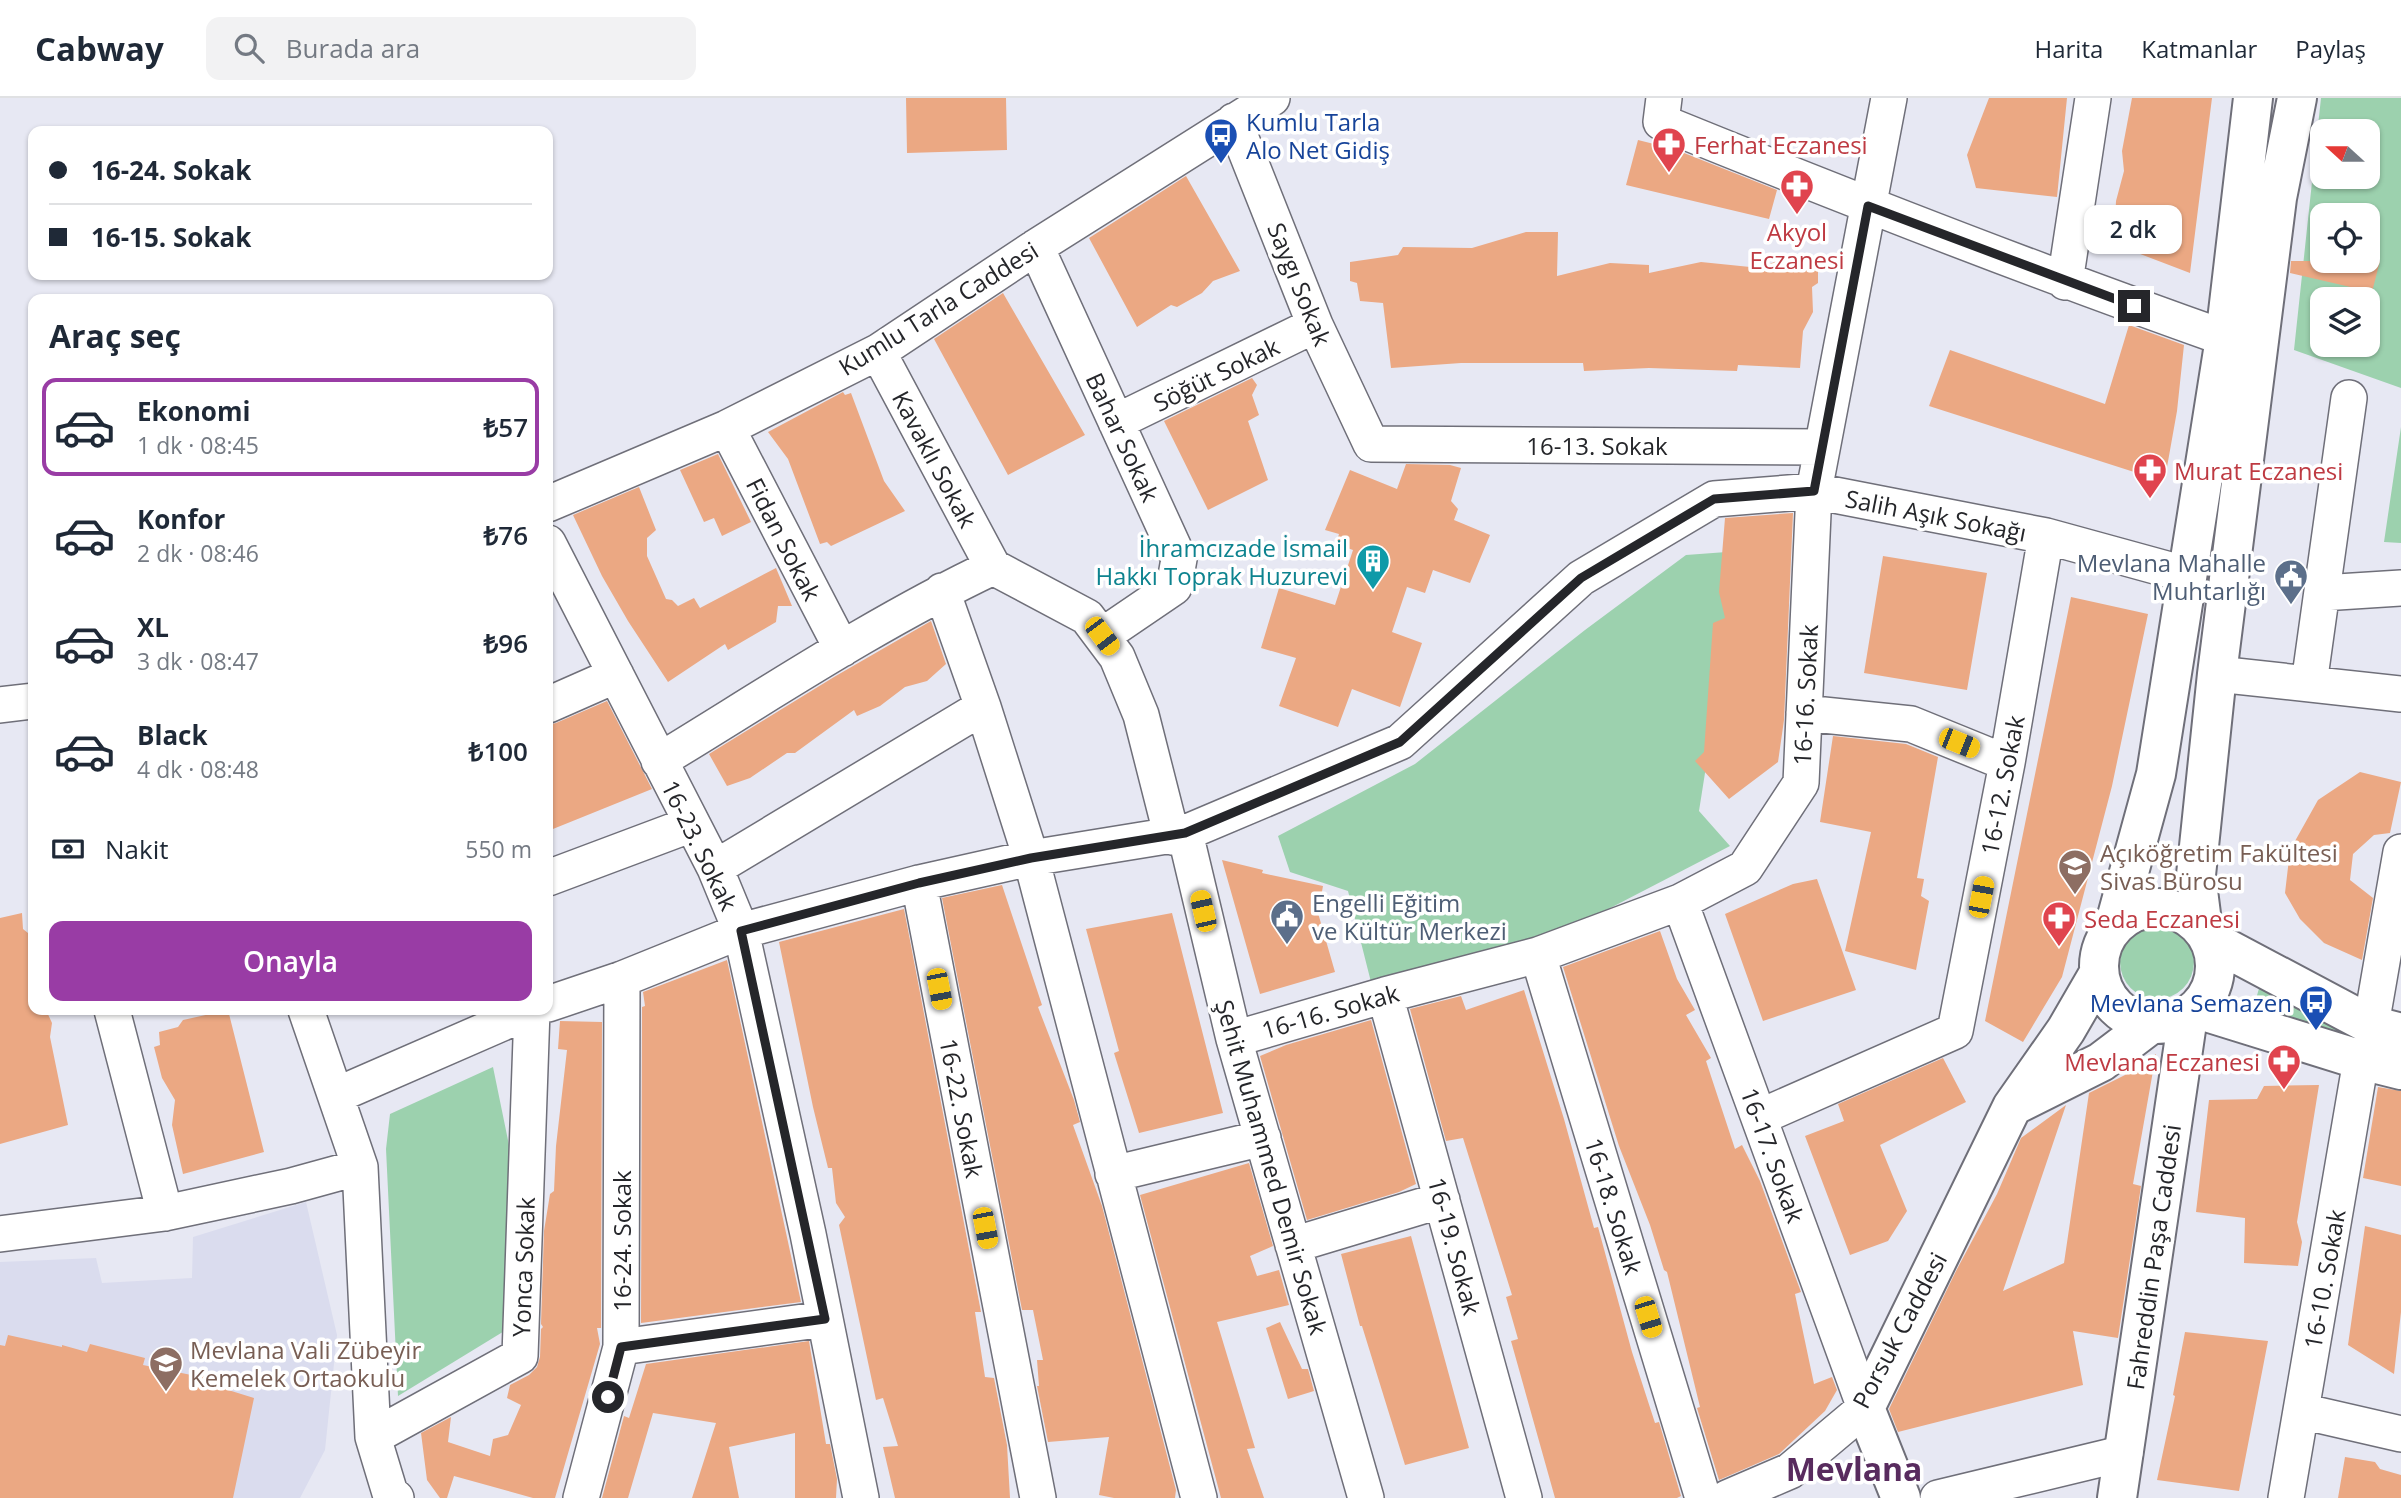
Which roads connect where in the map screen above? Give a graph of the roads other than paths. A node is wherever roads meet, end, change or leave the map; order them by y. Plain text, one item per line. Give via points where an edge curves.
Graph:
1 (1272, 98) edge
2 (1664, 98) edge
3 (1889, 98) edge
4 (2093, 98) edge
5 (2253, 98) edge
6 (2297, 98) edge
7 (1234, 121) junction
8 (1868, 206) junction
9 (1036, 247) junction
10 (2066, 282) junction
11 (1315, 325) junction
12 (2225, 338) junction
13 (878, 352) junction
14 (2349, 398) dead end
15 (1116, 422) junction
16 (727, 428) junction
17 (1371, 444) joint
18 (1822, 447) junction
19 (1814, 491) junction
20 (553, 502) edge
21 (2046, 536) junction
22 (553, 552) edge
23 (993, 567) junction
24 (2188, 575) junction
25 (2401, 588) edge
26 (943, 591) junction
27 (2322, 593) junction
28 (1102, 636) junction
29 (842, 649) junction
30 (2217, 674) junction
31 (615, 675) junction
32 (2309, 684) junction
33 (2401, 694) edge
34 (553, 703) edge
35 (983, 707) junction
36 (1804, 713) junction
37 (659, 761) junction
38 (2007, 763) junction
39 (692, 824) junction
40 (1179, 835) junction
41 (2401, 852) edge
42 (1031, 858) junction
43 (715, 868) junction
44 (553, 876) edge
45 (919, 883) junction
46 (1679, 902) junction
47 (2114, 927) junction
48 (741, 931) junction
49 (2206, 935) junction
50 (1538, 955) junction
51 (2099, 973) junction
52 (622, 979) junction
53 (1385, 995) junction
54 (553, 1002) edge
55 (2192, 1012) junction
56 (112, 1015) edge
57 (308, 1015) edge
58 (521, 1015) edge
59 (532, 1015) edge
60 (2151, 1024) junction
61 (1234, 1039) junction
62 (2378, 1039) edge
63 (2401, 1070) edge
64 (337, 1095) junction
65 (2012, 1107) junction
66 (1760, 1117) junction
67 (1263, 1139) junction
68 (360, 1167) junction
69 (1113, 1174) junction
70 (1442, 1200) junction
71 (166, 1213) junction
72 (0, 1234) edge
73 (1293, 1245) junction
74 (825, 1319) junction
75 (621, 1347) junction
76 (1865, 1408) junction
77 (2301, 1411) junction
78 (2401, 1434) edge
79 (373, 1437) junction
80 (2125, 1453) junction
81 (396, 1498) edge
82 (581, 1498) edge
83 (861, 1498) edge
84 (1038, 1498) edge
85 (1199, 1498) edge
86 (1366, 1498) edge
87 (1524, 1498) edge
88 (1703, 1498) edge
89 (1727, 1498) edge
90 (1901, 1498) edge
91 (1938, 1498) edge
92 (2117, 1498) edge
93 (2286, 1498) edge

1 - 7 street, Kumlu Tarla Caddesi
2 - 8 street via 1661,122
3 - 8 street, 16-16. Sokak
4 - 10 street
5 - 12 main road
6 - 30 main road via 2277,198
7 - 9 street, Kumlu Tarla Caddesi
7 - 11 street, Saygı Sokak
8 - 10 street
8 - 18 street, 16-16. Sokak
9 - 13 street, Kumlu Tarla Caddesi
9 - 15 street, Bahar Sokak
10 - 12 street
11 - 15 street, Söğüt Sokak
11 - 17 street, Saygı Sokak
12 - 24 main road
13 - 16 street, Kumlu Tarla Caddesi
13 - 23 street, Kavaklı Sokak
14 - 27 street
15 - 28 street, Bahar Sokak via 1179,559 1174,587
16 - 20 street, Kumlu Tarla Caddesi
16 - 29 street, Fidan Sokak
17 - 18 street, 16-13. Sokak
18 - 19 street, 16-16. Sokak
19 - 21 street, Salih Aşık Sokağı
19 - 36 street, 16-16. Sokak
19 - 40 street, Salih Aşık Sokağı via 1714,499 1581,578 1400,742
21 - 24 street, Salih Aşık Sokağı
21 - 38 street, 16-12. Sokak
22 - 31 street, 16-23. Sokak
23 - 26 street
23 - 28 street, Şehit Muhammed Demir Sokak via 1087,617
24 - 47 main road via 2156,774
25 - 27 street
26 - 29 street
26 - 35 street
27 - 32 street
28 - 40 street, Şehit Muhammed Demir Sokak via 1117,657 1141,715
29 - 37 street
30 - 32 street
30 - 49 main road via 2196,875
31 - 34 street
31 - 37 street, 16-23. Sokak
32 - 33 street
35 - 42 street
35 - 43 street
36 - 38 street via 1911,724
36 - 46 street, 16-16. Sokak via 1801,782 1745,868
37 - 39 street, 16-23. Sokak
38 - 66 street, 16-12. Sokak via 1955,1031
39 - 43 street, 16-23. Sokak
39 - 44 street
40 - 42 street, Salih Aşık Sokağı
40 - 61 street, Şehit Muhammed Demir Sokak
41 - 62 street, 16-10. Sokak
42 - 45 street, Salih Aşık Sokağı
42 - 69 street
43 - 48 street, 16-23. Sokak
45 - 48 street, Salih Aşık Sokağı
45 - 84 street, 16-22. Sokak
46 - 50 street, 16-16. Sokak
46 - 66 street, 16-17. Sokak
47 - 49 main road via 2132,913 2165,908 2186,915
47 - 51 main road via 2103,943
48 - 52 street, Salih Aşık Sokağı
48 - 74 street, 16-23. Sokak
49 - 55 main road via 2215,960 2213,982 2204,1001
49 - 62 main road
50 - 53 street, 16-16. Sokak
50 - 88 street, 16-18. Sokak
51 - 60 main road via 2116,1008
51 - 65 main road, Porsuk Caddesi
52 - 54 street, Salih Aşık Sokağı
52 - 75 street, 16-24. Sokak
53 - 61 street, 16-16. Sokak
53 - 70 street, 16-19. Sokak
55 - 60 main road via 2164,1025
55 - 62 main road
55 - 80 main road, Fahreddin Paşa Caddesi
56 - 71 street
57 - 64 street
58 - 64 street
59 - 79 street, Yonca Sokak via 520,1356
60 - 65 main road via 2101,1062
61 - 67 street, Şehit Muhammed Demir Sokak
62 - 63 main road
62 - 77 street, 16-10. Sokak
64 - 68 street
65 - 76 main road, Porsuk Caddesi
66 - 76 street, 16-17. Sokak
67 - 69 street
67 - 73 street, Şehit Muhammed Demir Sokak
68 - 71 street
68 - 79 street
69 - 85 street
70 - 73 street
70 - 87 street, 16-19. Sokak
71 - 72 street
73 - 86 street, Şehit Muhammed Demir Sokak
74 - 75 street
74 - 83 street, 16-23. Sokak
75 - 82 street, 16-24. Sokak
76 - 89 street, Porsuk Caddesi via 1790,1471
76 - 90 main road
77 - 78 street
77 - 93 street, 16-10. Sokak
79 - 81 street via 390,1493
80 - 91 street
80 - 92 main road, Fahreddin Paşa Caddesi

